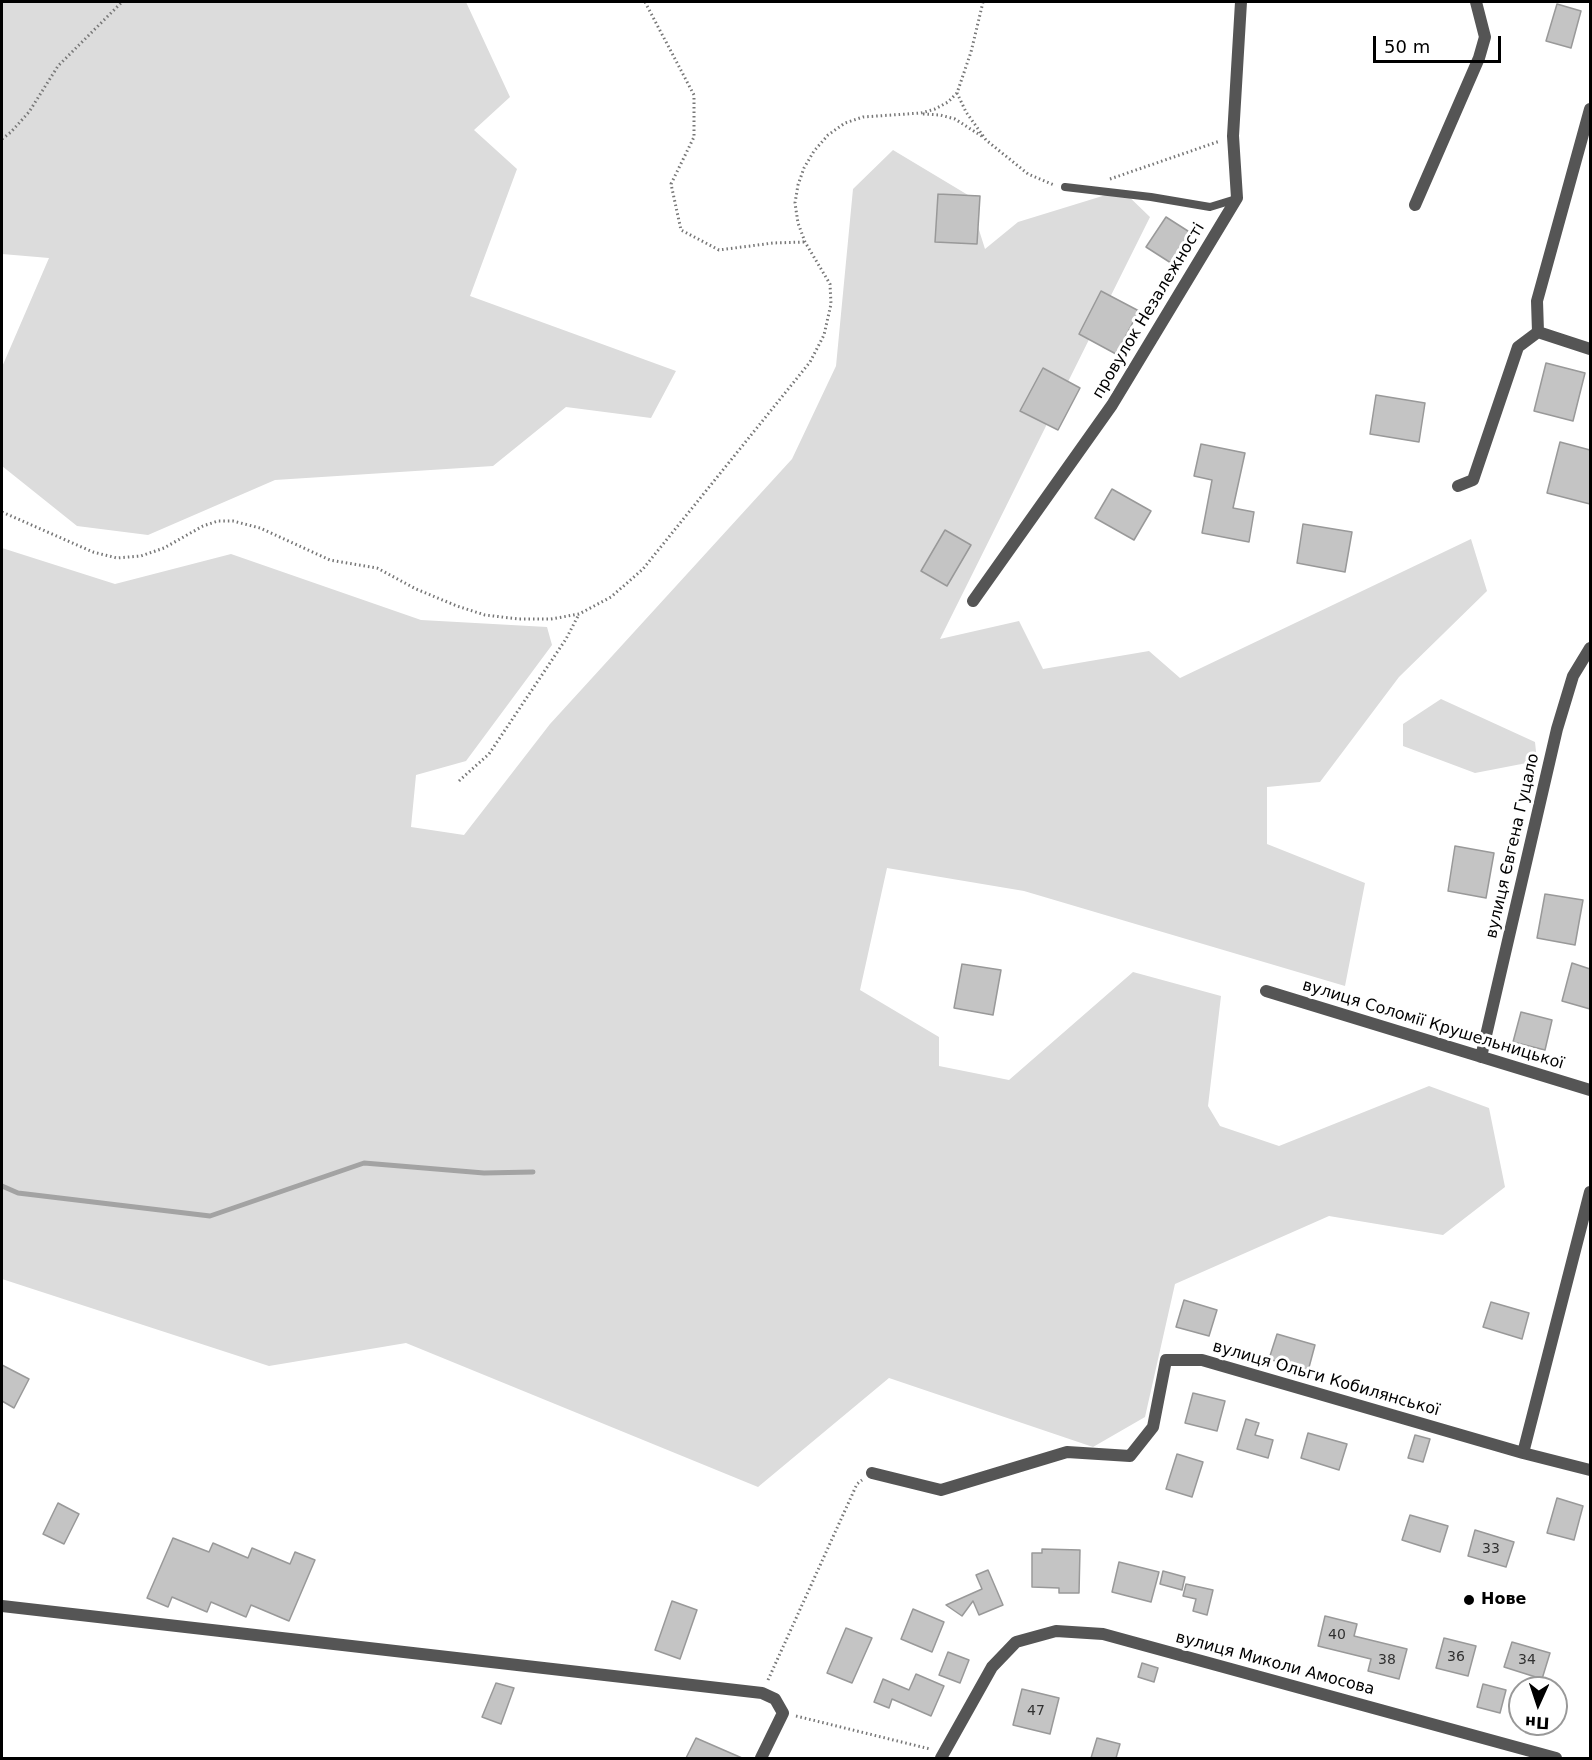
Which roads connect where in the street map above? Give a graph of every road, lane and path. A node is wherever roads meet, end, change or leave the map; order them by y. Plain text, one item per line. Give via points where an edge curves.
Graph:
1 (122, 2) edge
2 (645, 2) edge
3 (983, 2) edge
4 (1241, 2) edge
5 (1476, 2) edge
6 (957, 93) junction
7 (1590, 109) edge
8 (921, 113) junction
9 (1233, 136) junction
10 (2, 139) edge
11 (986, 140) junction
12 (1101, 182) dead end
13 (1065, 187) joint
14 (1237, 198) junction
15 (1415, 205) dead end
16 (805, 242) junction
17 (1538, 332) junction
18 (1590, 349) edge
19 (1458, 486) dead end
20 (2, 512) edge
21 (973, 601) dead end
22 (579, 614) junction
23 (1590, 648) edge
24 (459, 781) dead end
25 (1266, 991) dead end
26 (1481, 1057) junction
27 (1590, 1089) edge
28 (1590, 1192) edge
29 (1523, 1453) junction
30 (1590, 1470) edge
31 (872, 1473) joint
32 (2, 1606) edge
33 (762, 1693) junction
34 (783, 1713) junction
35 (942, 1755) edge
36 (761, 1758) edge
37 (1556, 1758) edge

1 - 10 path via 58,66 29,112
2 - 16 path via 694,95 694,137 671,184 681,230 719,250
3 - 6 path
4 - 9 street
5 - 15 street via 1485,37 1479,58
6 - 8 path via 948,102
6 - 11 path
7 - 17 street via 1537,301
8 - 11 path via 955,119
8 - 16 path via 863,117 828,135 801,176 795,203
9 - 12 path
9 - 14 street
11 - 13 path via 1028,174
13 - 14 lane via 1210,207
14 - 21 street, провулок Незалежності via 1112,405
16 - 22 path via 830,284 831,304 824,335 810,362 643,569 612,597
17 - 18 street
17 - 19 street via 1518,347 1473,480
20 - 22 path via 93,552 117,558 141,556 203,526 233,521 260,528 330,560 377,568 416,589 485,615 551,619
22 - 24 path via 489,754
23 - 26 street, вулиця Євгена Гуцало via 1574,676 1557,729
25 - 26 street, вулиця Соломії Крушельницької
26 - 27 street, вулиця Соломії Крушельницької
28 - 29 street
29 - 30 street, вулиця Ольги Кобилянської
29 - 31 street, вулиця Ольги Кобилянської via 1202,1360 1166,1360 1154,1428 1130,1456 1068,1452 941,1490
31 - 33 path via 857,1484
32 - 33 street
33 - 34 street via 775,1699
34 - 35 path
34 - 36 street
35 - 37 street, вулиця Миколи Амосова via 992,1667 1016,1642 1056,1631 1103,1635

